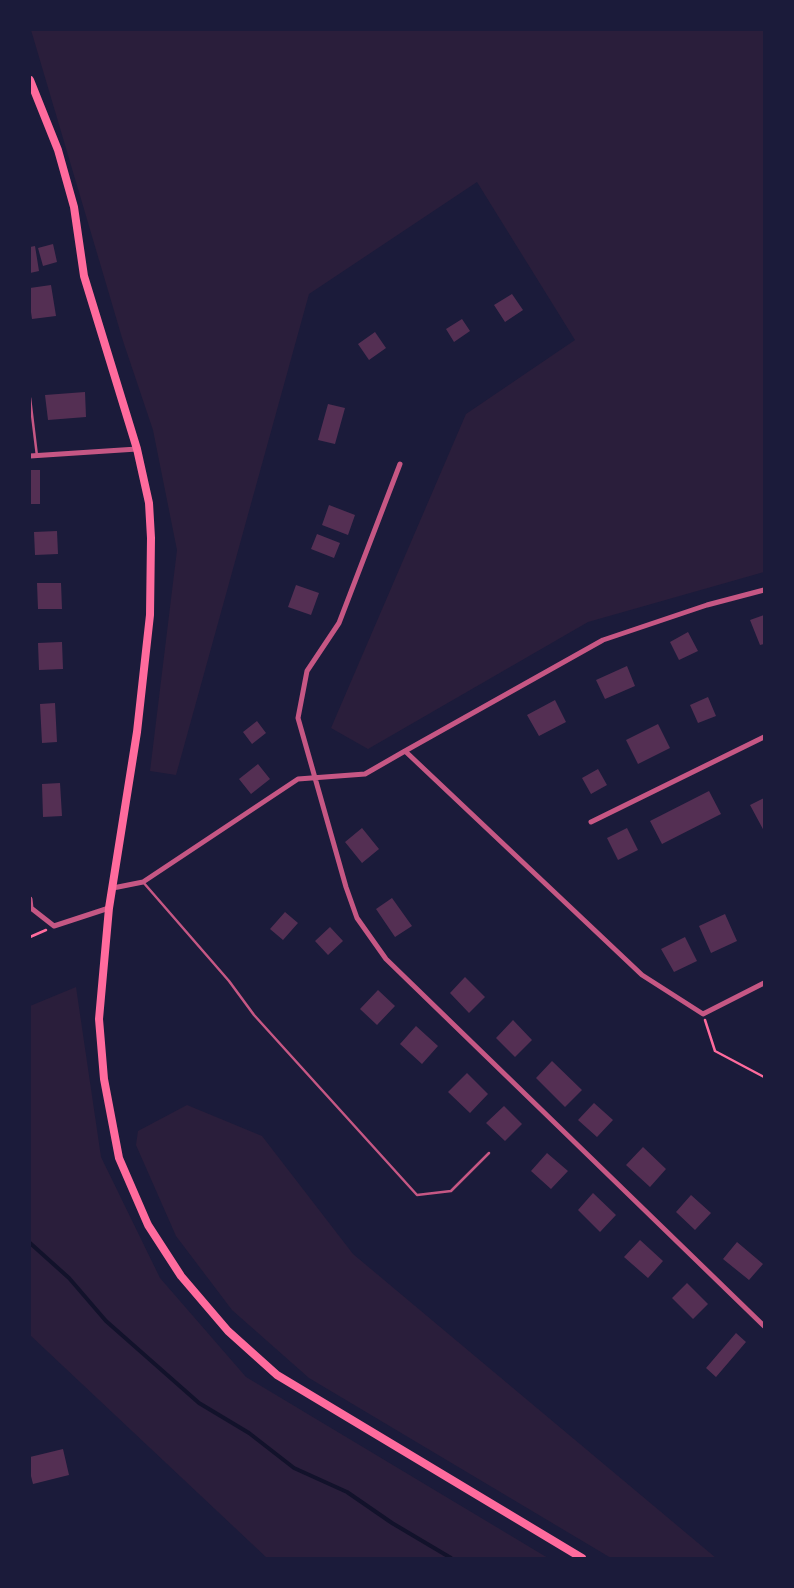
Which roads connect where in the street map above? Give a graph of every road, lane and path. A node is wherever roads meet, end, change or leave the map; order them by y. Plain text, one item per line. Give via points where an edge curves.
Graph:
1 (30, 80) edge
2 (30, 398) edge
3 (137, 448) junction
4 (30, 456) edge
5 (37, 456) junction
6 (400, 464) dead end
7 (764, 590) edge
8 (764, 737) edge
9 (405, 751) junction
10 (316, 778) junction
11 (591, 822) dead end
12 (143, 882) junction
13 (113, 888) junction
14 (30, 899) edge
15 (109, 908) junction
16 (54, 926) junction
17 (30, 937) edge
18 (764, 983) edge
19 (703, 1014) junction
20 (764, 1076) edge
21 (489, 1153) dead end
22 (764, 1326) edge
23 (582, 1558) edge

1 - 3 main road via 58,150 74,207 84,276
2 - 5 lane
3 - 5 street
3 - 13 main road via 149,503 150,615 137,732
4 - 5 street
6 - 10 street via 339,623 307,671 298,718
7 - 9 street via 707,604 603,640
8 - 11 street
9 - 10 street via 365,774
9 - 19 street via 642,975
10 - 12 street via 298,780
10 - 22 street via 357,918 386,959
12 - 13 street
12 - 21 lane via 229,981 254,1015 417,1195 451,1192
13 - 15 main road
14 - 16 street via 31,908
15 - 16 street
15 - 23 main road via 99,1019 104,1079 117,1149 148,1225 181,1276 228,1330 277,1376
16 - 17 path
18 - 19 street
19 - 20 path via 715,1051

